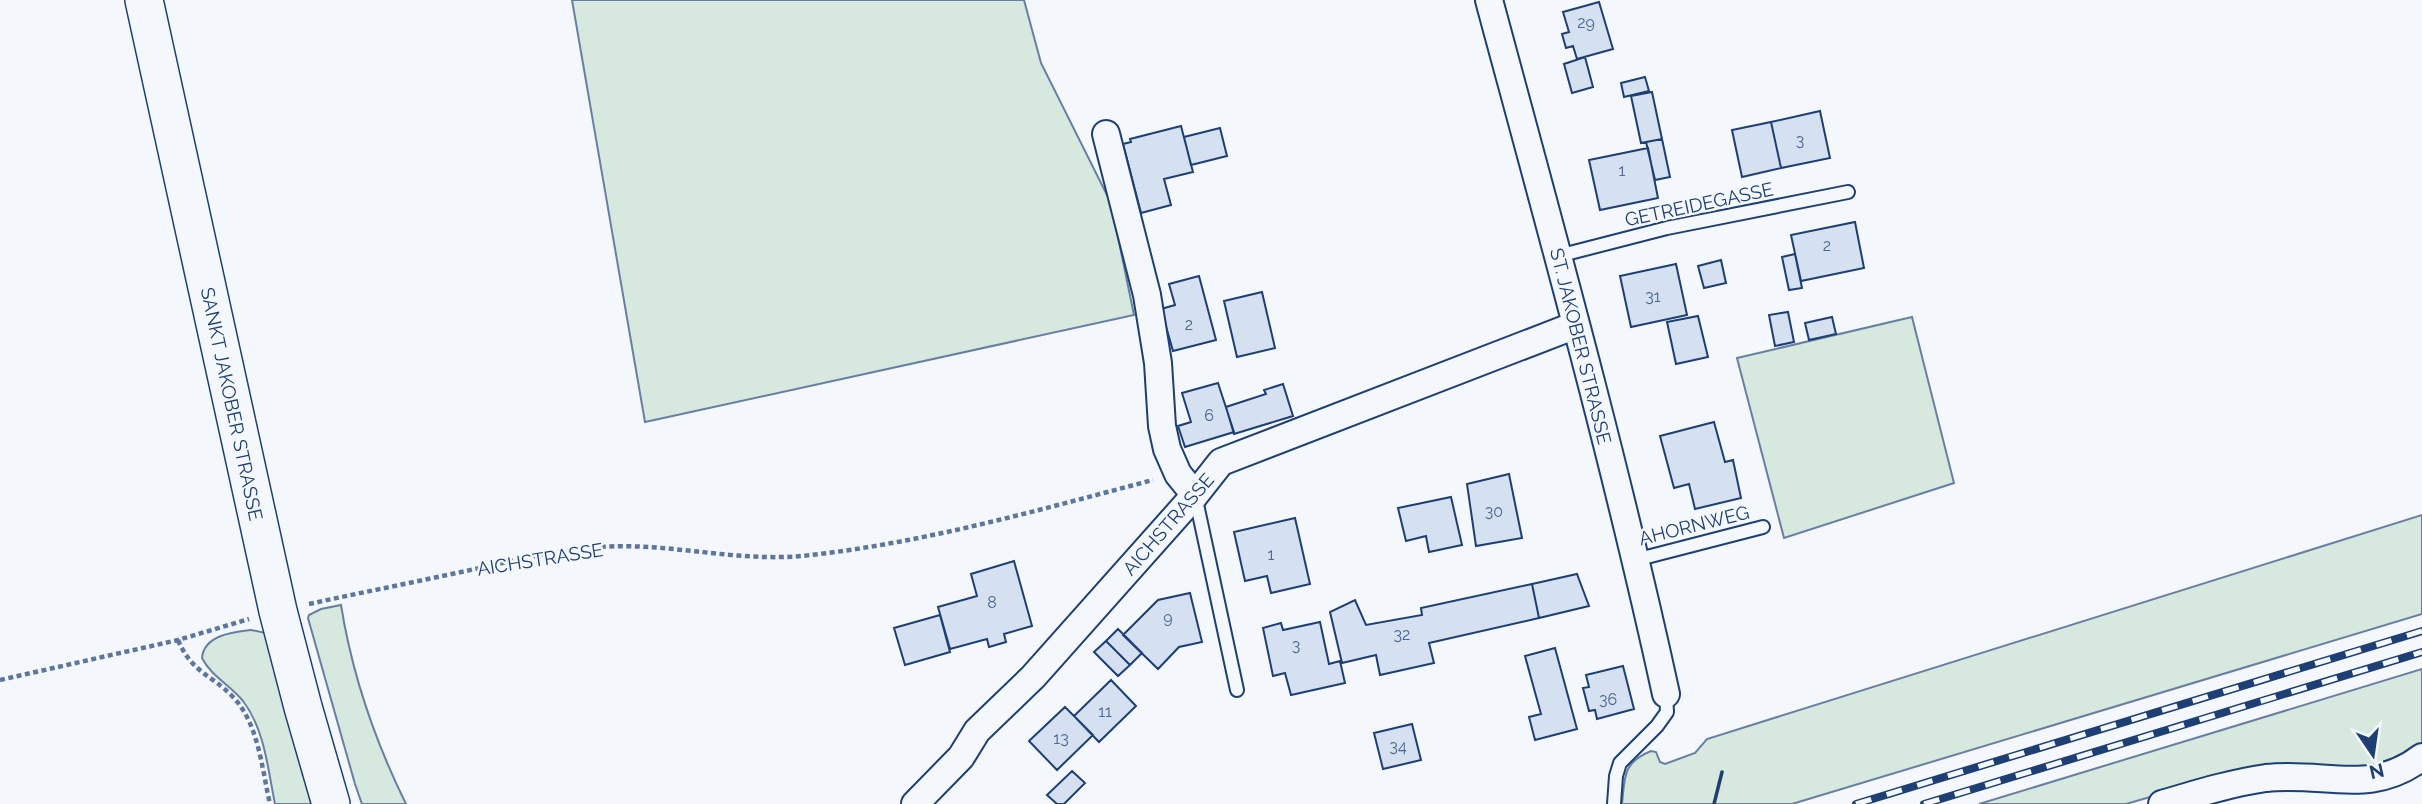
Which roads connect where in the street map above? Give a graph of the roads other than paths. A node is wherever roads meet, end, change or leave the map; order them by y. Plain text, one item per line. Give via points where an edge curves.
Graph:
1 (144, 0) edge
2 (1489, 0) edge
3 (1106, 134) dead end
4 (1848, 192) dead end
5 (1559, 256) junction
6 (1576, 325) junction
7 (1195, 495) junction
8 (1763, 527) dead end
9 (1635, 560) junction
10 (1237, 690) dead end
11 (1665, 694) joint
12 (2422, 757) edge
13 (331, 804) edge
14 (915, 804) edge
15 (1614, 804) edge
16 (2162, 804) edge

1 - 13 main road, SANKT JAKOBER STRASSE via 278,611
2 - 5 street, ST. JAKOBER STRASSE
3 - 7 street via 1147,295 1167,449 1178,474
4 - 5 lane, GETREIDEGASSE via 1667,228
5 - 6 street, ST. JAKOBER STRASSE
6 - 7 street, AICHSTRASSE via 1221,462
6 - 9 street, ST. JAKOBER STRASSE
7 - 10 lane
7 - 14 street, AICHSTRASSE
8 - 9 lane, AHORNWEG
9 - 11 street, ST. JAKOBER STRASSE
11 - 15 lane via 1667,712 1620,763
12 - 16 street via 2391,774 2358,782 2304,776 2265,779

